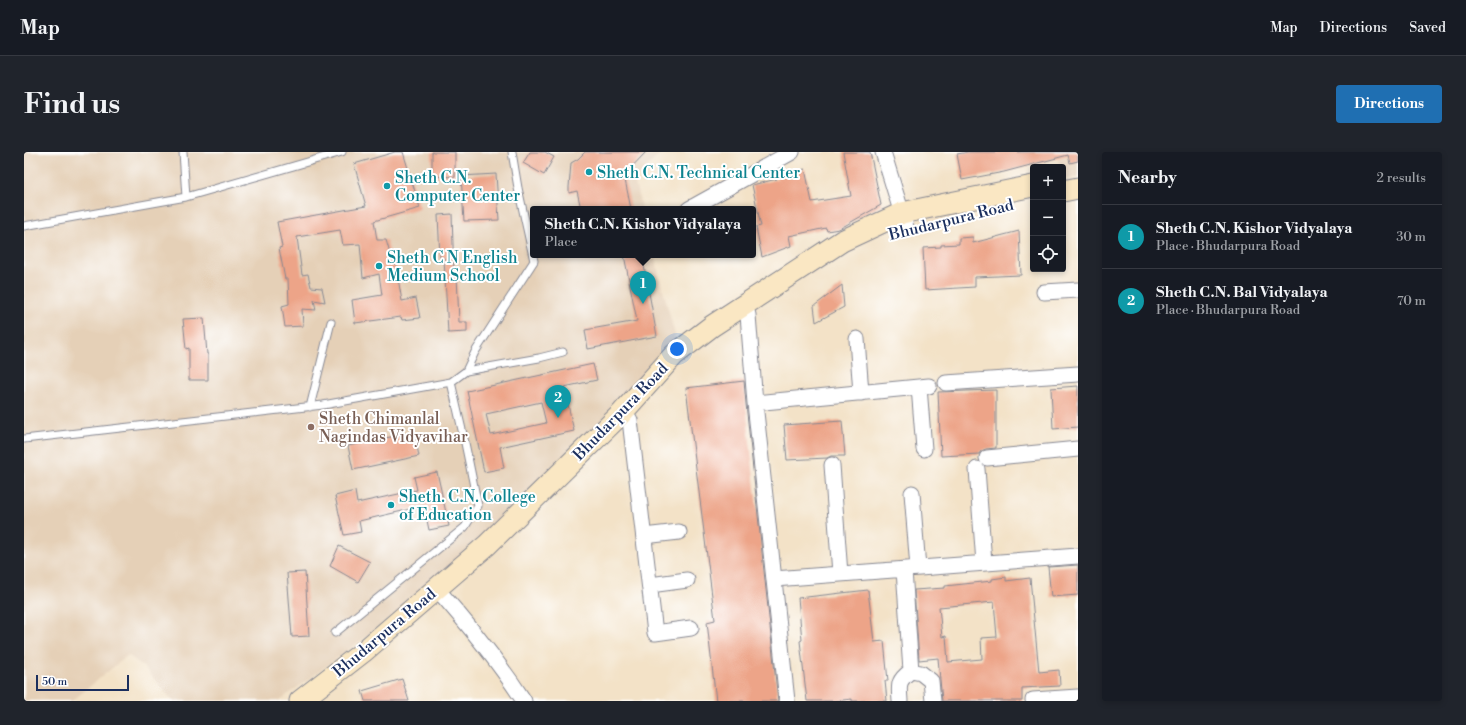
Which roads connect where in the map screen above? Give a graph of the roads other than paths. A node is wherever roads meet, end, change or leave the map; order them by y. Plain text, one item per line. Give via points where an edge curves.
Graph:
1 (183, 152) edge
2 (342, 152) edge
3 (512, 152) edge
4 (792, 152) edge
5 (883, 152) edge
6 (1078, 176) edge
7 (1066, 178) edge
8 (1030, 187) edge
9 (1078, 188) edge
10 (1066, 191) edge
11 (186, 197) junction
12 (1030, 199) edge
13 (694, 206) edge
14 (904, 220) junction
15 (24, 226) edge
16 (530, 243) edge
17 (533, 258) edge
18 (1078, 290) edge
19 (1044, 292) dead end
20 (746, 310) junction
21 (331, 322) dead end
22 (857, 339) dead end
23 (563, 352) dead end
24 (466, 371) junction
25 (1078, 374) edge
26 (451, 382) junction
27 (946, 383) dead end
28 (861, 393) junction
29 (755, 403) junction
30 (310, 406) junction
31 (627, 415) junction
32 (24, 439) edge
33 (924, 449) dead end
34 (1078, 449) edge
35 (832, 465) dead end
36 (912, 493) dead end
37 (679, 532) dead end
38 (644, 536) junction
39 (1078, 556) edge
40 (984, 563) junction
41 (911, 569) junction
42 (840, 574) junction
43 (774, 579) junction
44 (686, 580) dead end
45 (650, 585) junction
46 (440, 592) junction
47 (692, 628) dead end
48 (335, 633) dead end
49 (911, 671) junction
50 (1078, 697) edge
51 (1032, 700) dead end
52 (300, 701) edge
53 (318, 701) edge
54 (524, 701) edge
55 (787, 701) edge
56 (900, 701) edge
57 (933, 701) edge

1 - 11 lane
2 - 11 lane
3 - 16 lane
4 - 13 street
5 - 14 street
6 - 7 street
8 - 14 street, Bhudarpura Road
9 - 10 street
11 - 15 lane
12 - 14 street, Bhudarpura Road
14 - 20 street, Bhudarpura Road via 765,303
17 - 24 lane via 534,261 475,352
18 - 19 street
20 - 29 street
20 - 31 street, Bhudarpura Road
21 - 30 lane
22 - 28 street
23 - 24 lane
24 - 26 lane
25 - 27 street
26 - 30 lane
26 - 48 lane via 478,506 464,527
28 - 29 street
28 - 33 street via 924,387
29 - 43 street
30 - 32 lane
31 - 38 street
31 - 46 street, Bhudarpura Road via 543,498 508,539
34 - 40 street via 982,464
35 - 42 street
36 - 41 street
37 - 38 street
38 - 45 street
39 - 40 street
40 - 41 street
41 - 42 street
41 - 49 street
42 - 43 street
43 - 55 street
44 - 45 street
45 - 47 street via 655,633
46 - 52 street, Bhudarpura Road
46 - 53 street, Bhudarpura Road via 408,628
46 - 54 street via 505,672
49 - 56 street via 899,684
49 - 57 street via 921,673 931,681
50 - 51 street

